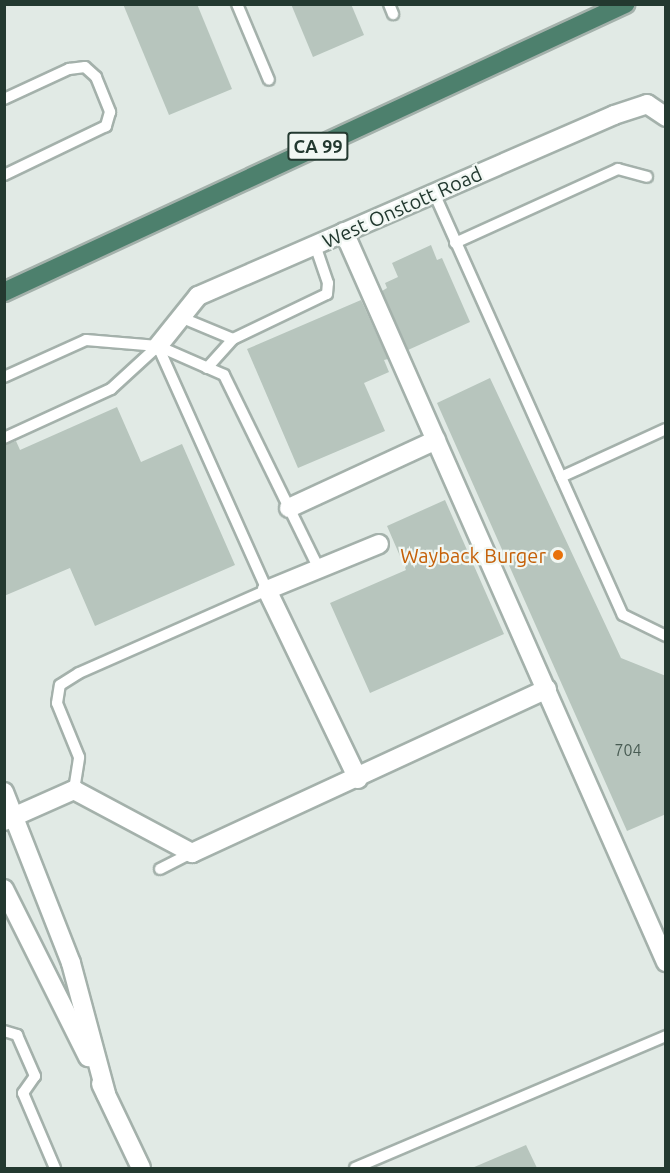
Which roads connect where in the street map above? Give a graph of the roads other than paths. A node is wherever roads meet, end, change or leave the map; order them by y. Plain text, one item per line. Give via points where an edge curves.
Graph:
1 (237, 4) edge
2 (625, 4) edge
3 (269, 80) dead end
4 (4, 99) edge
5 (664, 115) edge
6 (4, 175) edge
7 (647, 177) dead end
8 (434, 193) junction
9 (344, 232) junction
10 (455, 243) junction
11 (315, 245) junction
12 (4, 292) edge
13 (180, 317) junction
14 (233, 339) junction
15 (158, 346) junction
16 (207, 368) junction
17 (4, 377) edge
18 (666, 429) edge
19 (4, 438) edge
20 (436, 440) junction
21 (561, 477) junction
22 (289, 508) junction
23 (379, 544) dead end
24 (319, 569) junction
25 (267, 590) junction
26 (666, 636) edge
27 (546, 689) junction
28 (358, 778) junction
29 (74, 790) junction
30 (4, 792) edge
31 (9, 819) edge
32 (192, 853) junction
33 (160, 869) dead end
34 (4, 889) edge
35 (666, 962) edge
36 (4, 1031) edge
37 (666, 1036) edge
38 (106, 1094) junction
39 (55, 1168) edge
40 (141, 1168) edge
41 (356, 1168) edge

1 - 3 lane
2 - 12 highway, CA 99
4 - 6 lane via 69,69 85,67 96,77 110,112 106,126
5 - 8 street, West Onstott Road via 647,104 614,115
7 - 10 lane via 618,169
8 - 9 street, West Onstott Road
8 - 10 lane
9 - 11 street, West Onstott Road
9 - 20 street
10 - 21 lane
11 - 13 street, West Onstott Road via 198,296
11 - 14 lane via 328,283 327,294
13 - 14 lane
13 - 15 street, West Onstott Road
14 - 16 lane
15 - 16 lane
15 - 17 lane via 86,340
15 - 19 lane via 111,389
15 - 25 lane
16 - 22 lane via 224,375
18 - 21 lane
20 - 22 street
20 - 27 street
21 - 26 lane via 623,615
22 - 24 lane
23 - 24 street
24 - 25 street
25 - 28 street
25 - 29 lane via 60,685 57,703 79,756
27 - 28 street
27 - 35 street
28 - 32 street
29 - 31 street
29 - 32 street
30 - 31 street
31 - 38 street via 71,963
32 - 33 lane
34 - 38 street
36 - 39 lane via 17,1035 34,1076 23,1093
37 - 41 lane
38 - 40 street

